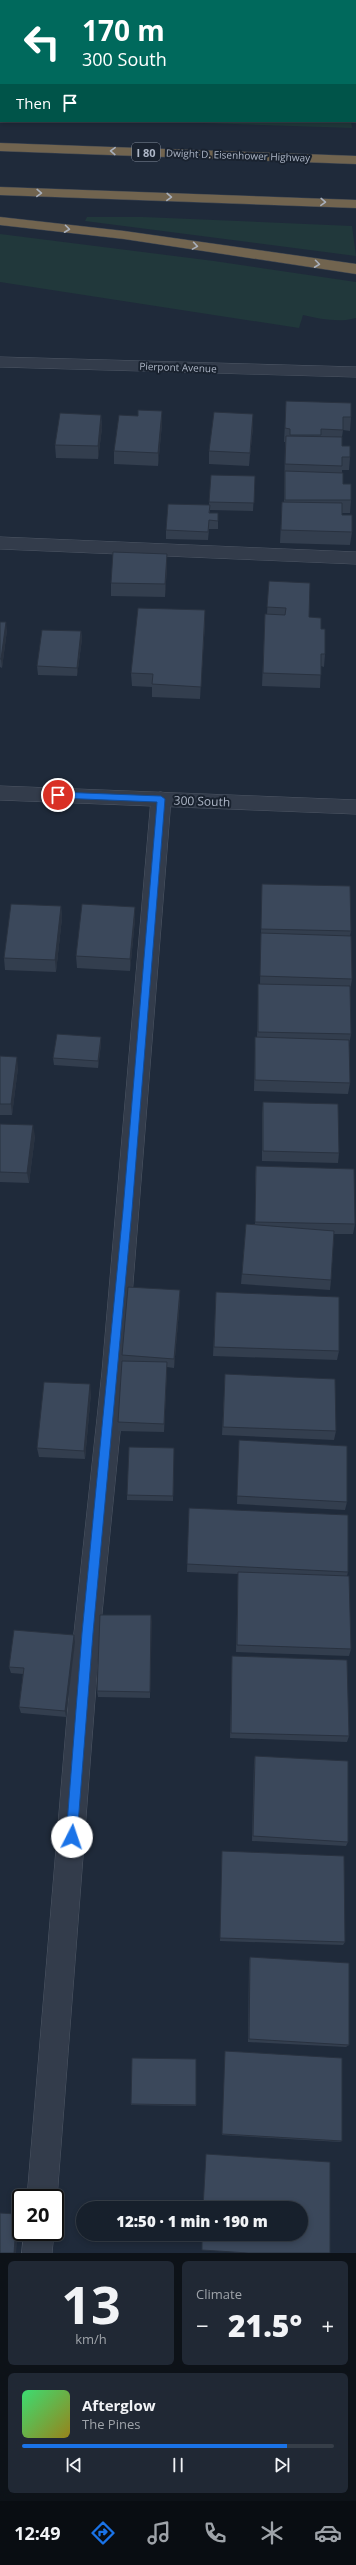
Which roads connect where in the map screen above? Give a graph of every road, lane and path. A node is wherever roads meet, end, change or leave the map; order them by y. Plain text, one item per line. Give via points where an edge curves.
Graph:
1 (0, 147) edge
2 (356, 160) edge
3 (0, 192) edge
4 (356, 204) edge
5 (0, 221) edge
6 (356, 269) edge
7 (0, 362) edge
8 (356, 372) edge
9 (0, 543) edge
10 (356, 558) edge
11 (0, 793) edge
12 (161, 799) junction
13 (356, 807) edge
14 (43, 2189) edge
15 (38, 2241) edge
16 (37, 2253) edge

2 -> 1 highway, Dwight D. Eisenhower Highway / I 80
3 -> 4 highway
5 -> 6 highway via 124,235
7 - 8 street, Pierpont Avenue
9 - 10 street
11 - 12 street, 300 South
12 - 13 street, 300 South
12 - 14 street via 114,1365 88,1633
15 - 16 street

